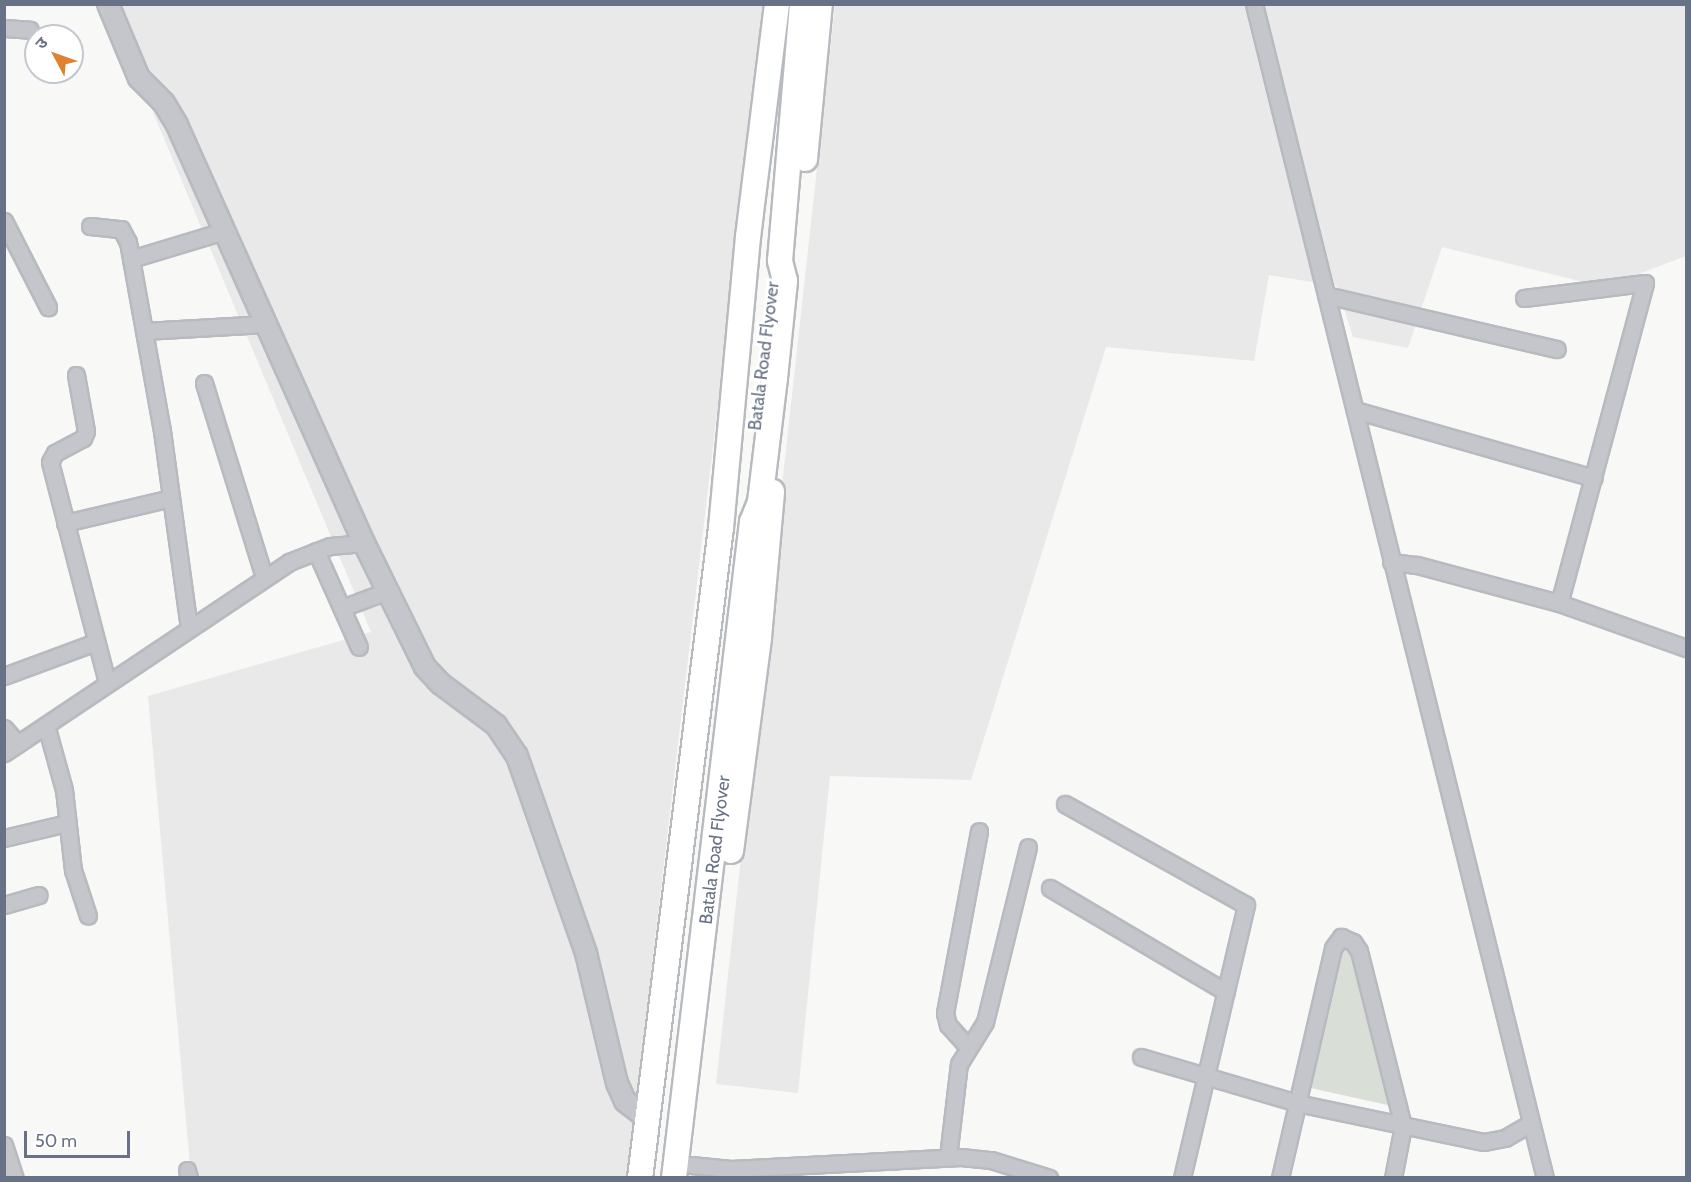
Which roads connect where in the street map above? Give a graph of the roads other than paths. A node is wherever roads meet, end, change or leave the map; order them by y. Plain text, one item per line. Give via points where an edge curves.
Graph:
1 (108, 4) edge
2 (777, 4) edge
3 (802, 4) edge
4 (820, 4) edge
5 (1254, 4) edge
6 (4, 28) edge
7 (24, 30) edge
8 (4, 221) edge
9 (90, 226) dead end
10 (224, 231) junction
11 (131, 259) junction
12 (1326, 295) junction
13 (1524, 298) dead end
14 (48, 307) dead end
15 (266, 324) junction
16 (144, 331) junction
17 (1557, 349) dead end
18 (76, 375) dead end
19 (204, 383) dead end
20 (1355, 410) junction
21 (1594, 477) junction
22 (171, 498) junction
23 (65, 523) junction
24 (364, 543) junction
25 (316, 551) junction
26 (1391, 562) junction
27 (264, 577) junction
28 (387, 591) junction
29 (1559, 603) junction
30 (342, 608) junction
31 (189, 627) junction
32 (96, 642) junction
33 (359, 647) dead end
34 (1686, 648) edge
35 (4, 676) edge
36 (107, 683) junction
37 (46, 725) junction
38 (4, 728) edge
39 (18, 744) junction
40 (4, 753) edge
41 (1065, 804) dead end
42 (67, 823) junction
43 (979, 831) dead end
44 (4, 838) edge
45 (1028, 847) dead end
46 (1050, 888) dead end
47 (39, 895) dead end
48 (4, 905) edge
49 (88, 916) dead end
50 (1226, 992) junction
51 (968, 1047) junction
52 (1141, 1057) dead end
53 (1205, 1079) junction
54 (1298, 1103) junction
55 (647, 1118) junction
56 (1529, 1124) junction
57 (1403, 1126) junction
58 (4, 1145) edge
59 (948, 1157) junction
60 (684, 1173) edge
61 (732, 1173) edge
62 (1024, 1173) edge
63 (15, 1178) edge
64 (640, 1178) edge
65 (1048, 1178) edge
66 (1182, 1178) edge
67 (1281, 1178) edge
68 (1393, 1178) edge
69 (1545, 1178) edge

1 - 10 street via 139,78 171,113
2 - 55 main road via 748,237 721,528
3 - 60 main road, Batala Road Flyover via 780,261 770,282 747,503 752,522
4 - 60 main road via 759,638
5 - 12 street
6 - 7 street
8 - 14 street
9 - 11 street via 121,229
10 - 11 street
10 - 15 street
11 - 16 street
12 - 17 street
12 - 20 street
13 - 21 street via 1645,283
15 - 16 street
15 - 24 street
16 - 22 street
18 - 23 street via 86,431 83,438 55,453 50,462
19 - 27 street
20 - 21 street
20 - 26 street
21 - 29 street
22 - 23 street
22 - 31 street
23 - 32 street
24 - 25 street
24 - 28 street
25 - 27 street
25 - 30 street
26 - 29 street via 1417,565
26 - 56 street
27 - 31 street
28 - 30 street
28 - 55 street via 425,667 441,684 496,725 517,756 586,953 622,1096
29 - 34 street
30 - 33 street
31 - 36 street
32 - 35 street
32 - 36 street
36 - 37 street
37 - 39 street
37 - 42 street via 64,790
38 - 39 street
39 - 40 street
41 - 50 street via 1246,905
42 - 44 street
42 - 49 street via 74,870
43 - 51 street via 945,1013 948,1025
45 - 51 street via 985,1022
46 - 50 street
47 - 48 street
50 - 53 street
51 - 59 street via 959,1064
52 - 53 street
53 - 54 street
53 - 66 street
54 - 57 street
54 - 57 street via 1333,948 1337,940 1345,937 1359,951
54 - 67 street
55 - 64 main road
56 - 57 street via 1505,1138 1484,1142
56 - 69 street
57 - 68 street
58 - 63 street
59 - 61 street
59 - 62 street via 977,1158
60 - 61 street
62 - 65 street

